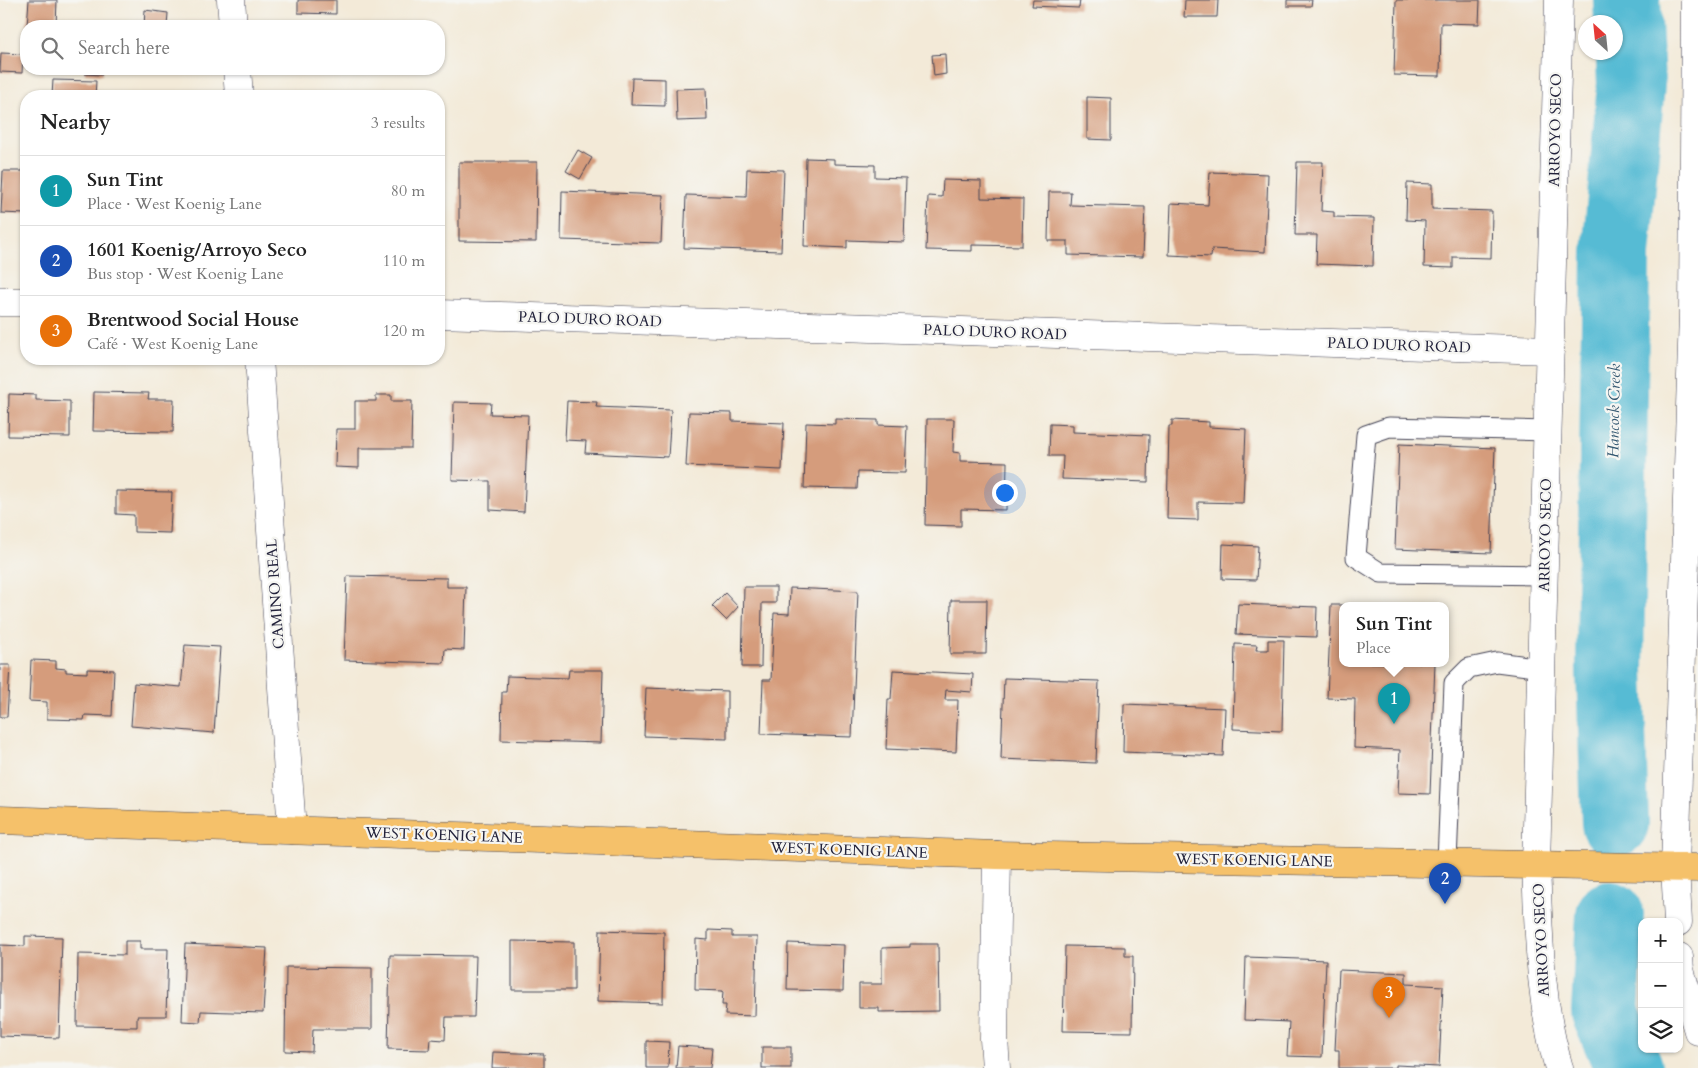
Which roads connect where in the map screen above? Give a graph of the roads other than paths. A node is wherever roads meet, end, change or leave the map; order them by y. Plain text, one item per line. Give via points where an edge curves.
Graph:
1 (231, 0) edge
2 (1559, 0) edge
3 (1695, 0) edge
4 (233, 20) edge
5 (237, 75) edge
6 (239, 90) edge
7 (0, 302) edge
8 (20, 302) edge
9 (445, 314) edge
10 (1695, 315) edge
11 (1550, 350) junction
12 (259, 365) edge
13 (1548, 431) junction
14 (1544, 575) junction
15 (1542, 668) junction
16 (0, 820) edge
17 (292, 830) junction
18 (997, 855) junction
19 (1447, 863) junction
20 (1536, 865) junction
21 (1686, 867) edge
22 (1679, 918) edge
23 (1679, 963) edge
24 (1698, 1031) edge
25 (996, 1068) edge
26 (1559, 1068) edge

1 - 4 street
2 - 11 street, ARROYO SECO
3 - 10 street
5 - 6 street
7 - 8 street
9 - 11 street, PALO DURO ROAD
10 - 21 street
11 - 13 street, ARROYO SECO
12 - 17 street, CAMINO REAL
13 - 14 street, ARROYO SECO
13 - 14 lane via 1389,427 1366,435 1356,557 1381,574
14 - 15 street, ARROYO SECO
15 - 19 lane via 1496,662 1469,668 1454,684
15 - 20 street, ARROYO SECO
16 - 17 main road, WEST KOENIG LANE
17 - 18 main road, WEST KOENIG LANE
18 - 19 main road, WEST KOENIG LANE
18 - 25 street
19 - 20 main road, WEST KOENIG LANE
20 - 21 main road, WEST KOENIG LANE
20 - 26 street, ARROYO SECO via 1545,1009
21 - 22 street
23 - 24 street

